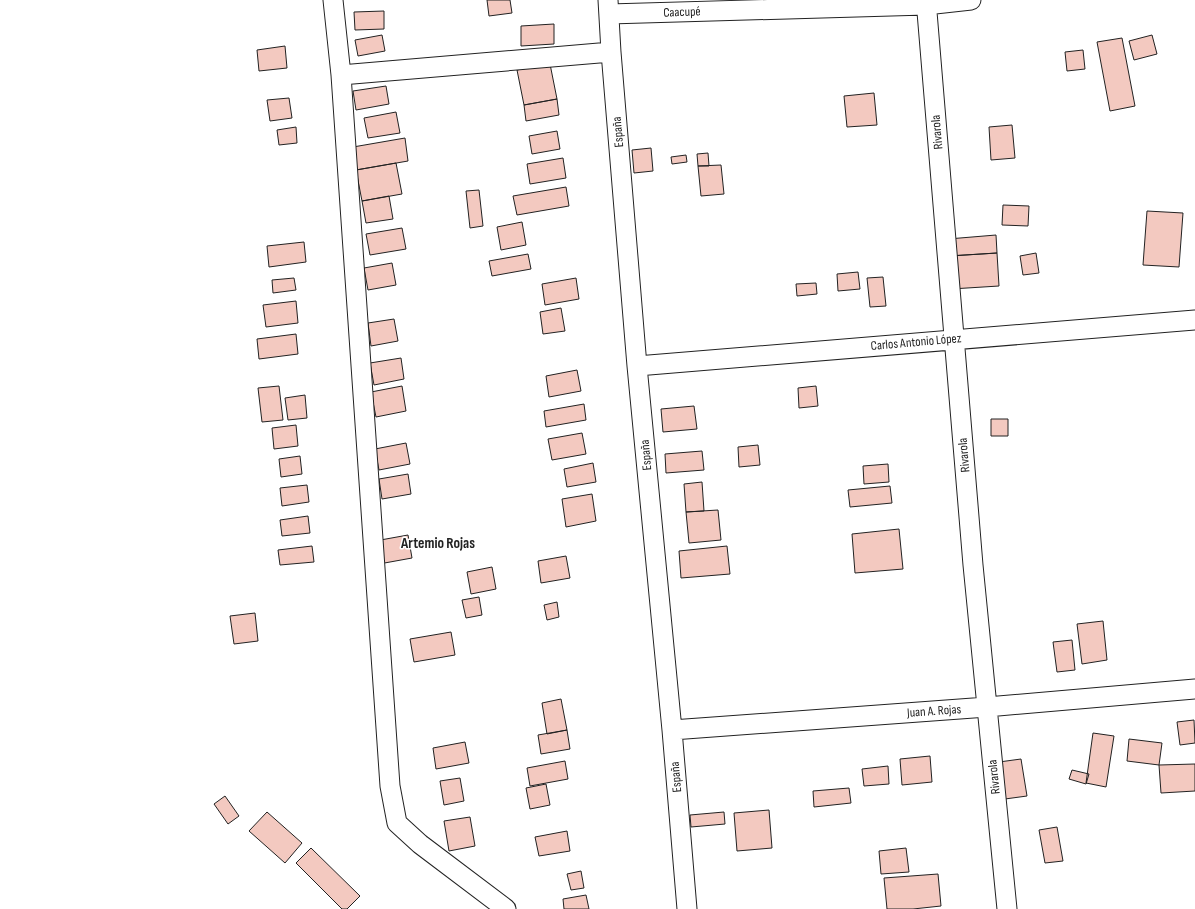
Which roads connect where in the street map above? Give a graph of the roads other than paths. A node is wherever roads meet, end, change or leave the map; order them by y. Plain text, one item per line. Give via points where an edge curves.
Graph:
1 (333, 0) edge
2 (971, 0) edge
3 (926, 3) edge
4 (609, 7) edge
5 (611, 52) junction
6 (341, 75) junction
7 (1195, 320) edge
8 (955, 339) junction
9 (637, 366) junction
10 (1195, 689) edge
11 (987, 707) junction
12 (672, 730) junction
13 (506, 909) edge
14 (688, 909) edge
15 (1007, 909) edge

1 - 6 street
2 - 3 street, Caacupé
3 - 4 street, Caacupé
3 - 8 street, Rivarola
4 - 5 street, España
5 - 6 street
5 - 9 street, España
6 - 13 street via 390,778 397,823 420,844
7 - 8 street, Carlos Antonio López
8 - 9 street, Carlos Antonio López
8 - 11 street, Rivarola via 972,558
9 - 12 street, España
10 - 11 street, Juan A. Rojas
11 - 12 street, Juan A. Rojas
11 - 15 street, Rivarola
12 - 14 street, España

